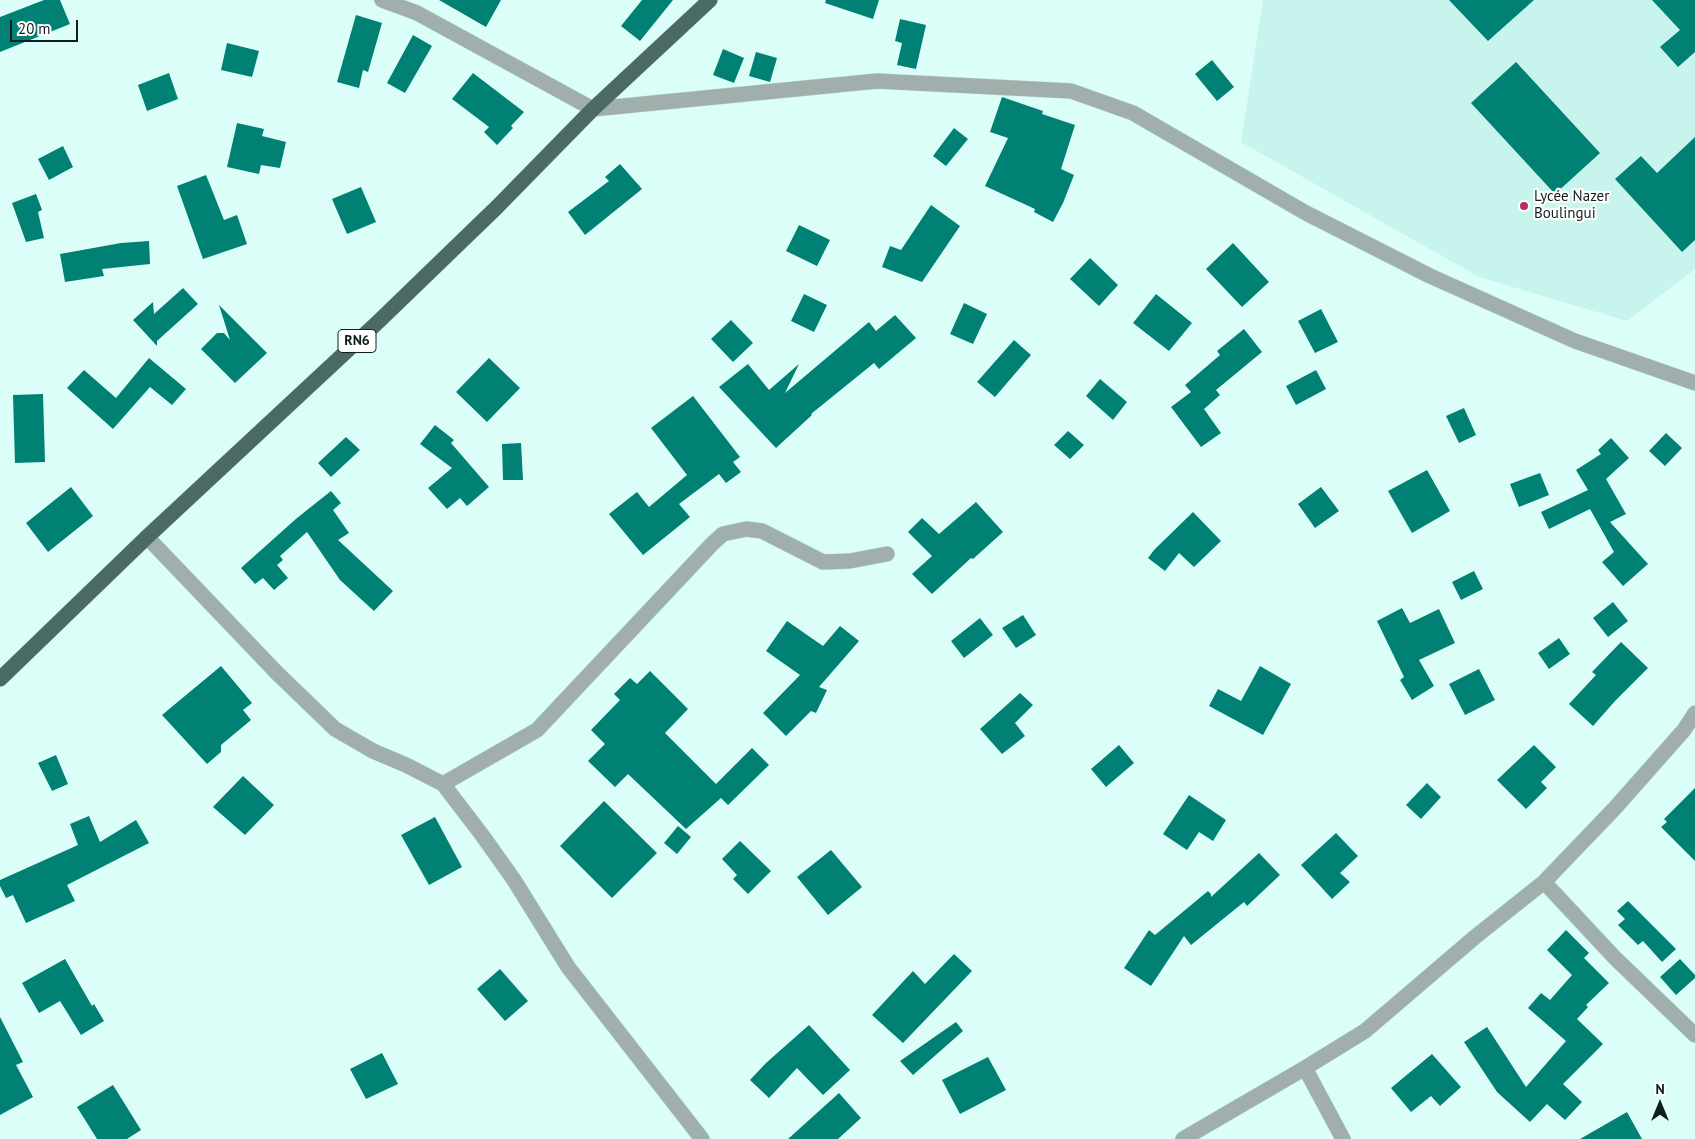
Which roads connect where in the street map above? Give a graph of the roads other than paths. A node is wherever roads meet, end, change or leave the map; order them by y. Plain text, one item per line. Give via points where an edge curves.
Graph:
1 (382, 0) edge
2 (710, 0) edge
3 (593, 109) junction
4 (1695, 383) edge
5 (147, 537) junction
6 (887, 554) dead end
7 (0, 678) edge
8 (1695, 713) edge
9 (443, 784) junction
10 (1544, 882) junction
11 (1695, 1035) edge
12 (1306, 1068) junction
13 (702, 1139) edge
14 (1182, 1139) edge
15 (1342, 1139) edge

1 - 3 street via 417,13
2 - 3 highway, RN6
3 - 4 street via 877,81 1072,91 1133,114 1306,213 1430,276 1575,341
3 - 5 highway, RN6 via 378,322
5 - 7 highway, RN6
5 - 9 street via 335,729
6 - 9 street via 823,562 762,531 723,534 537,730
8 - 10 street via 1684,730 1615,808
9 - 13 street via 514,880 568,967
10 - 11 street via 1615,958
10 - 12 street via 1366,1031
12 - 14 street
12 - 15 street

